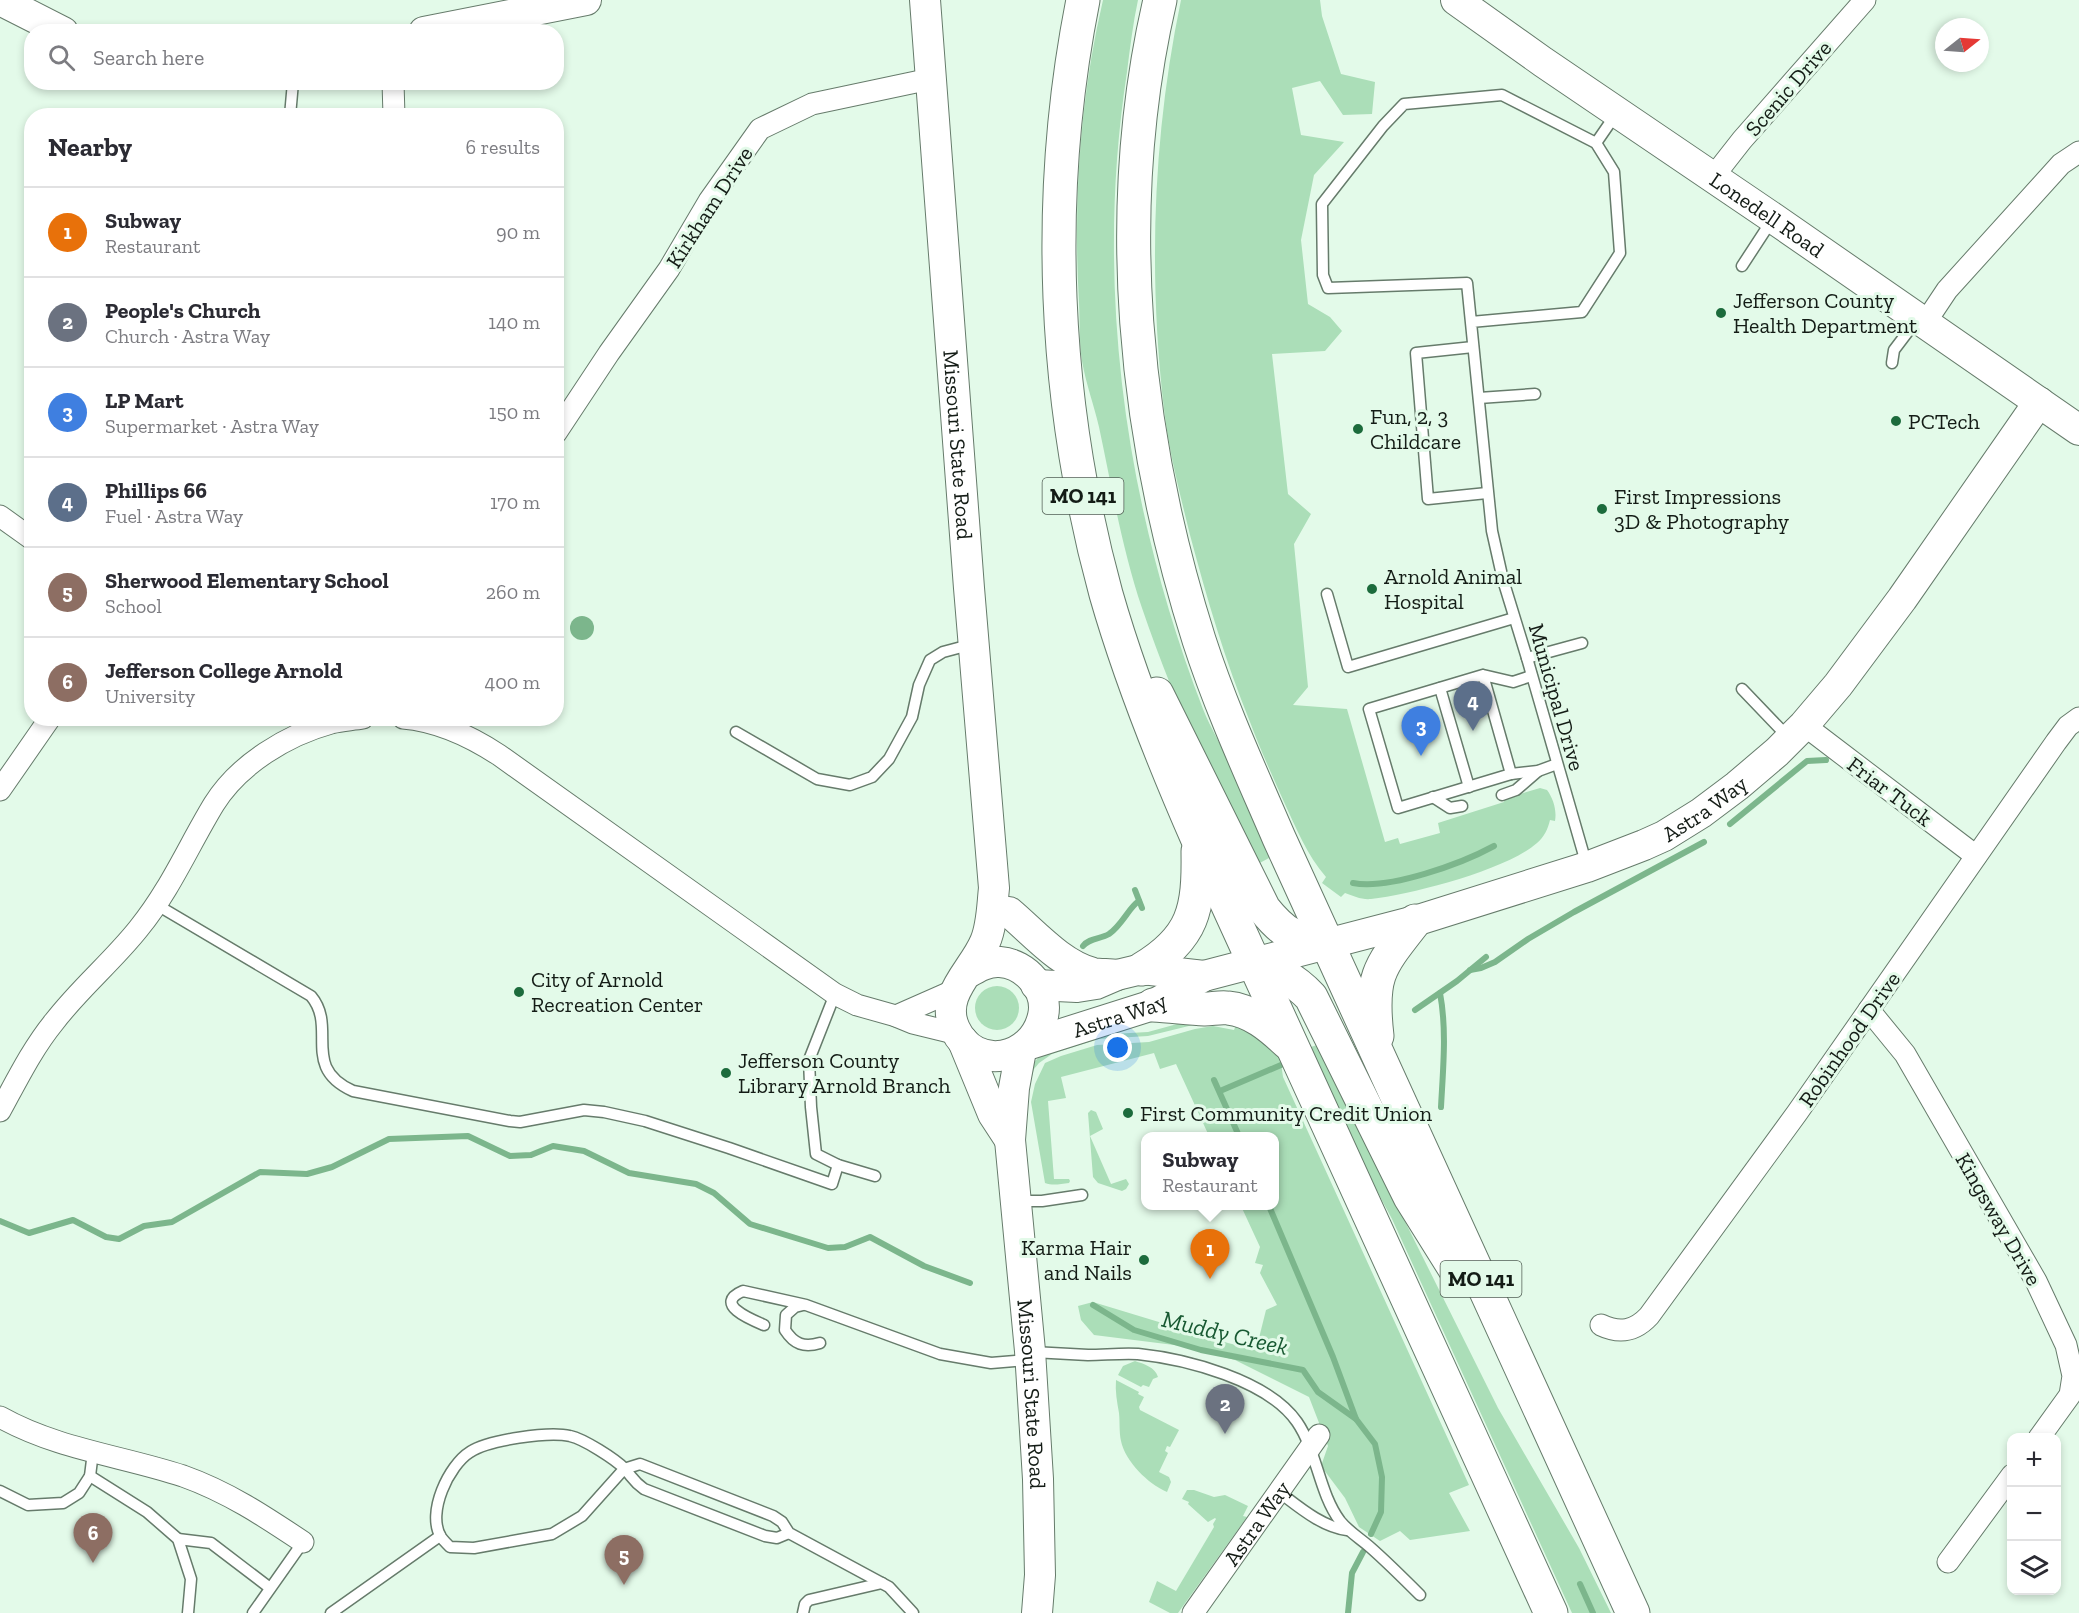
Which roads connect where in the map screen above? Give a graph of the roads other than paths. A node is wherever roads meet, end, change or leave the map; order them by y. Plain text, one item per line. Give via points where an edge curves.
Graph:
1 (0, 0) edge
2 (585, 0) edge
3 (925, 0) edge
4 (1083, 0) edge
5 (1160, 0) edge
6 (1456, 0) edge
7 (1865, 0) edge
8 (47, 24) edge
9 (464, 24) edge
10 (930, 79) junction
11 (292, 90) edge
12 (393, 90) edge
13 (291, 108) edge
14 (393, 108) edge
15 (1617, 113) junction
16 (1596, 143) junction
17 (2079, 152) edge
18 (1713, 177) junction
19 (1773, 218) junction
20 (1742, 266) dead end
21 (1922, 320) junction
22 (1471, 322) junction
23 (1473, 348) junction
24 (1892, 363) dead end
25 (1535, 394) dead end
26 (1479, 398) junction
27 (2039, 402) junction
28 (564, 421) edge
29 (2078, 428) edge
30 (1486, 493) junction
31 (0, 516) edge
32 (24, 533) edge
33 (1107, 594) junction
34 (1327, 594) dead end
35 (1514, 618) junction
36 (973, 644) junction
37 (1582, 644) dead end
38 (1527, 658) junction
39 (1483, 675) junction
40 (1532, 676) junction
41 (1440, 688) junction
42 (1742, 689) dead end
43 (2079, 718) edge
44 (44, 726) edge
45 (321, 726) edge
46 (442, 726) edge
47 (736, 732) dead end
48 (1797, 732) junction
49 (1557, 765) junction
50 (1538, 771) junction
51 (1511, 774) junction
52 (1469, 787) junction
53 (0, 790) edge
54 (1502, 795) dead end
55 (1433, 797) junction
56 (1462, 806) dead end
57 (1198, 840) junction
58 (1976, 856) junction
59 (1587, 867) junction
60 (1001, 900) junction
61 (157, 905) junction
62 (1415, 921) junction
63 (1327, 945) junction
64 (1253, 964) junction
65 (1129, 972) junction
66 (1204, 976) junction
67 (1034, 981) junction
68 (960, 982) junction
69 (835, 994) junction
70 (1153, 1005) junction
71 (1869, 1010) junction
72 (896, 1016) junction
73 (961, 1038) junction
74 (1291, 1046) junction
75 (1025, 1047) junction
76 (1380, 1058) junction
77 (0, 1111) edge
78 (1010, 1140) junction
79 (838, 1165) junction
80 (875, 1176) dead end
81 (1082, 1195) dead end
82 (1017, 1202) junction
83 (806, 1305) junction
84 (764, 1325) dead end
85 (1601, 1325) dead end
86 (820, 1344) dead end
87 (1030, 1355) junction
88 (1532, 1391) junction
89 (0, 1417) edge
90 (2042, 1433) edge
91 (1315, 1441) junction
92 (93, 1452) junction
93 (624, 1469) junction
94 (90, 1476) junction
95 (2007, 1482) edge
96 (1279, 1492) junction
97 (4, 1493) edge
98 (1347, 1530) junction
99 (789, 1533) junction
100 (440, 1536) junction
101 (178, 1539) junction
102 (303, 1542) joint
103 (1948, 1562) dead end
104 (882, 1583) junction
105 (270, 1588) junction
106 (1420, 1595) dead end
107 (188, 1613) edge
108 (253, 1613) edge
109 (331, 1613) edge
110 (803, 1613) edge
111 (913, 1613) edge
112 (1037, 1613) edge
113 (1193, 1613) edge
114 (1551, 1613) edge
115 (1633, 1613) edge

1 - 8 street
2 - 9 street
3 - 10 street, Missouri State Road
4 - 33 highway, MO 141 via 1063,143 1059,283 1071,423 1082,490
5 - 63 highway, MO 141 via 1145,80 1134,222 1140,364 1149,434 1179,573 1200,642 1251,774
6 - 15 street, Lonedell Road
7 - 18 street, Scenic Drive
10 - 28 street, Kirkham Drive via 812,104 760,129
10 - 36 street, Missouri State Road
11 - 13 lane
12 - 14 street
15 - 16 lane
15 - 18 street, Lonedell Road
16 - 22 lane via 1614,172 1620,253 1582,312
16 - 22 lane, Municipal Drive via 1502,95 1404,104 1322,204 1323,275 1328,288 1467,283
17 - 21 street via 2061,164
18 - 19 street, Lonedell Road
19 - 20 lane
19 - 21 street, Lonedell Road
21 - 24 lane via 1894,350
21 - 27 street, Lonedell Road
22 - 23 lane, Municipal Drive
23 - 26 lane, Municipal Drive
23 - 30 lane via 1416,353 1428,499
25 - 26 lane
26 - 30 lane, Municipal Drive
27 - 29 street, Lonedell Road
27 - 48 street, Astra Way via 1855,664
30 - 35 lane, Municipal Drive
31 - 32 street
33 - 57 highway, MO 141 via 1148,721
33 - 63 highway via 1264,909 1291,936
34 - 35 lane via 1348,667
35 - 38 lane, Municipal Drive
36 - 47 lane via 930,660 912,717 890,759 872,777 850,785 817,779
36 - 60 street, Missouri State Road
37 - 38 lane
38 - 40 lane, Municipal Drive
39 - 40 lane via 1513,682
39 - 41 lane
39 - 51 lane
40 - 49 lane, Municipal Drive
41 - 52 lane
41 - 55 lane via 1369,709 1398,808
42 - 48 lane
43 - 58 street, Robinhood Drive via 2056,742
44 - 53 street
45 - 61 street via 278,745 233,781 215,802
46 - 69 street via 499,755
48 - 58 street, Friar Tuck
48 - 59 street, Astra Way via 1751,775 1701,813 1664,836
49 - 50 lane
49 - 59 lane, Municipal Drive
50 - 51 lane
50 - 54 lane via 1516,790
51 - 52 lane
52 - 55 lane
55 - 56 lane via 1450,808
57 - 64 highway, MO 141
57 - 65 highway via 1194,914 1174,946 1160,958
58 - 71 street, Robinhood Drive
59 - 62 street, Astra Way
60 - 65 street via 1054,952 1071,963 1093,973
60 - 67 street, Missouri State Road
60 - 68 street, Missouri State Road via 984,944
61 - 77 street via 53,1022
61 - 79 lane via 311,996 320,1012 327,1072 339,1085 353,1091 520,1122 584,1110 604,1112 676,1131 832,1184
62 - 63 street, Astra Way
62 - 76 highway via 1383,963 1378,976 1374,1004
63 - 64 street, Astra Way
63 - 76 highway, MO 141
64 - 66 street, Astra Way
64 - 74 highway, MO 141
64 - 88 highway via 1284,975 1311,997 1410,1197
65 - 66 street, Astra Way
65 - 67 street, Astra Way via 1077,987
66 - 70 street, Astra Way
67 - 68 street via 1017,966 999,962 981,965
67 - 75 street via 1044,1011 1040,1029
68 - 72 street
68 - 73 street via 951,1000 951,1014
69 - 72 street
69 - 79 lane via 809,1060 816,1154
70 - 74 highway via 1241,1011 1272,1028
70 - 75 street, Astra Way
71 - 85 street, Robinhood Drive via 1649,1316 1642,1324 1626,1330 1610,1330
71 - 90 street, Kingsway Drive via 1905,1054 2036,1281 2066,1345 2073,1376 2070,1395
72 - 73 street
73 - 75 street via 972,1049 996,1056
73 - 78 street, Missouri State Road via 993,1114
74 - 114 highway, MO 141
75 - 78 street, Missouri State Road via 1014,1088
76 - 88 highway, MO 141
78 - 82 street, Missouri State Road
79 - 80 lane
81 - 82 lane
82 - 87 street, Missouri State Road
83 - 84 lane via 743,1291 737,1294 733,1306 738,1313
83 - 86 lane via 790,1310 785,1330 798,1344
83 - 87 lane via 940,1354 991,1363
87 - 91 lane via 1137,1354 1225,1374 1283,1406
87 - 112 street, Missouri State Road via 1038,1479
88 - 115 highway, MO 141
89 - 92 street
91 - 96 street, Astra Way
91 - 98 lane via 1329,1498
92 - 94 lane
92 - 102 street via 183,1476 248,1505
93 - 99 lane via 640,1464 652,1468 773,1516
93 - 99 lane via 644,1489 765,1536 777,1538
93 - 100 lane via 582,1516 552,1534 474,1548 450,1547
93 - 100 lane via 592,1445 569,1436 542,1435 485,1446 470,1452 449,1474 436,1511
94 - 97 lane via 79,1493 63,1503 28,1505
94 - 101 lane via 147,1512
95 - 103 street
96 - 98 lane via 1323,1522
96 - 113 street, Astra Way
98 - 106 lane
99 - 104 lane
100 - 109 lane
101 - 105 lane via 211,1543
101 - 107 lane via 191,1579
102 - 105 lane
104 - 110 lane via 809,1600
104 - 111 lane via 896,1592
105 - 108 lane

